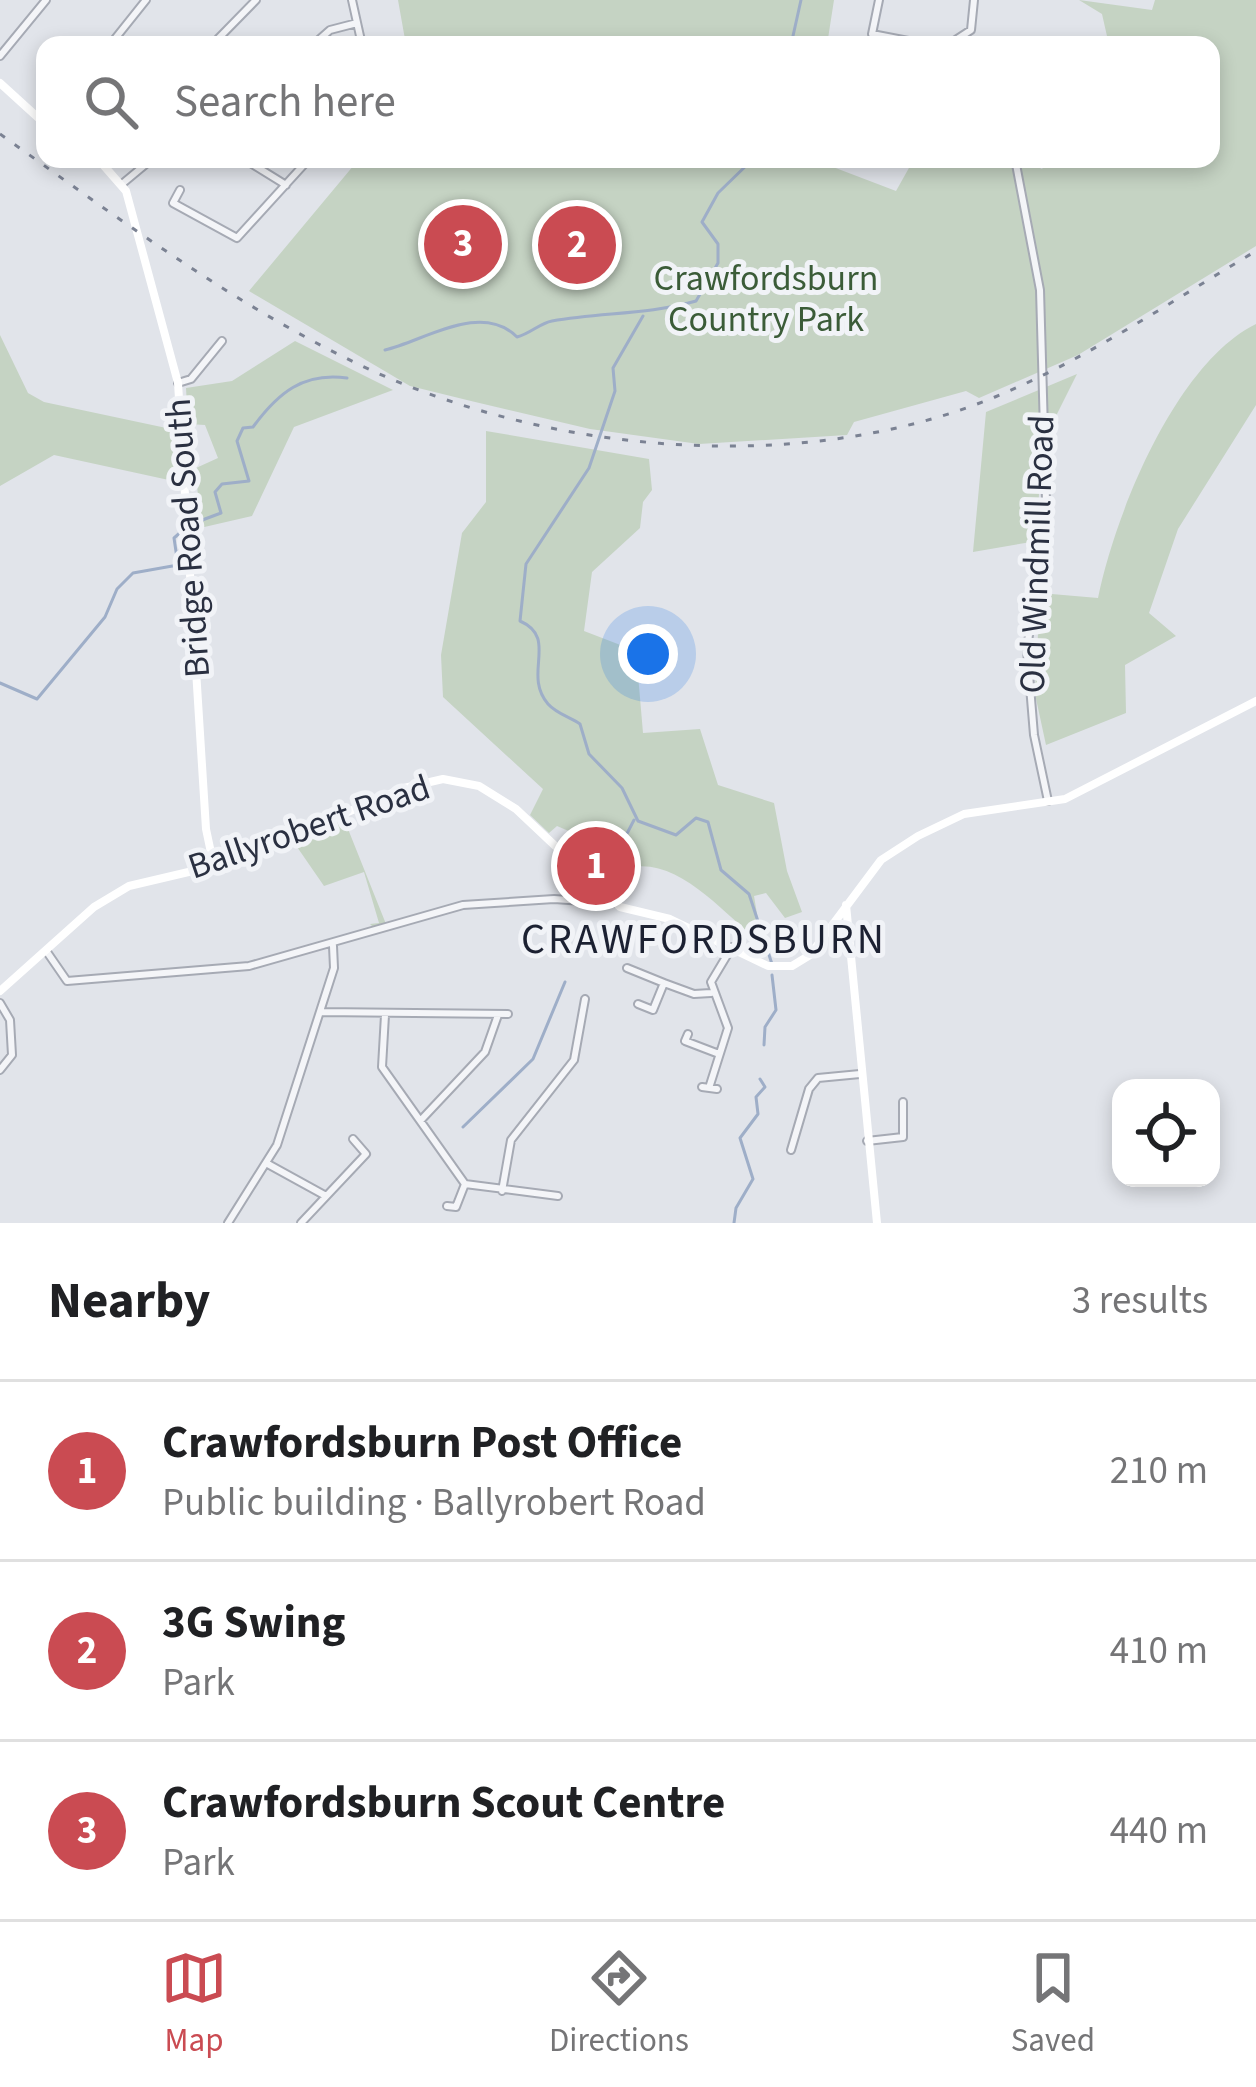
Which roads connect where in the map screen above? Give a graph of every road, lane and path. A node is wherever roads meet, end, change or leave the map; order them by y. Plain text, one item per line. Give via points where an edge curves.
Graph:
1 (46, 0) edge
2 (146, 0) edge
3 (256, 0) edge
4 (352, 0) edge
5 (879, 0) edge
6 (974, 0) edge
7 (357, 23) junction
8 (117, 36) edge
9 (224, 36) edge
10 (323, 36) edge
11 (360, 36) edge
12 (882, 36) edge
13 (962, 36) edge
14 (0, 56) edge
15 (0, 82) edge
16 (36, 116) edge
17 (107, 168) edge
18 (141, 168) edge
19 (259, 168) edge
20 (301, 168) edge
21 (1017, 168) edge
22 (122, 184) junction
23 (286, 185) junction
24 (180, 190) dead end
25 (222, 341) dead end
26 (178, 383) junction
27 (1256, 701) edge
28 (1049, 805) junction
29 (214, 867) junction
30 (613, 903) junction
31 (846, 904) junction
32 (333, 946) junction
33 (732, 947) junction
34 (47, 952) junction
35 (627, 968) dead end
36 (664, 982) junction
37 (0, 991) edge
38 (711, 993) junction
39 (584, 999) dead end
40 (0, 1003) edge
41 (638, 1004) dead end
42 (321, 1012) junction
43 (508, 1014) dead end
44 (385, 1015) junction
45 (498, 1015) junction
46 (685, 1041) dead end
47 (719, 1054) junction
48 (0, 1070) edge
49 (860, 1074) junction
50 (709, 1088) dead end
51 (903, 1102) dead end
52 (421, 1120) junction
53 (352, 1139) dead end
54 (867, 1141) junction
55 (791, 1150) dead end
56 (266, 1163) junction
57 (465, 1184) junction
58 (502, 1191) junction
59 (326, 1196) junction
60 (558, 1196) dead end
61 (447, 1206) dead end
62 (228, 1223) edge
63 (301, 1223) edge
64 (877, 1223) edge

1 - 14 street
2 - 8 street
3 - 9 street
4 - 7 street
5 - 12 street via 872,34
6 - 13 street via 971,30
7 - 10 street
7 - 11 street
15 - 16 main road
17 - 22 main road
18 - 22 street
19 - 23 street
20 - 23 street
21 - 28 street, Old Windmill Road via 1040,290 1046,501 1027,650
22 - 26 main road, Bridge Road South
23 - 24 street via 236,238 173,203
25 - 26 street via 191,379
26 - 29 main road, Bridge Road South
27 - 28 main road
28 - 31 main road via 944,822 880,860
29 - 30 main road, Ballyrobert Road via 404,788 458,780 516,809
29 - 34 main road, Ballyrobert Road via 112,895
30 - 32 street via 463,905
30 - 33 main road
31 - 33 main road via 797,964 768,966
31 - 49 main road
32 - 34 street via 250,966 84,981 67,981
32 - 42 street
33 - 38 street
34 - 37 main road, Ballyrobert Road
35 - 36 street
36 - 38 street
36 - 41 street via 656,1011
38 - 47 street via 727,1018
39 - 58 street via 574,1060 511,1140
40 - 48 street via 12,1055
42 - 44 street
42 - 56 street
43 - 45 street
44 - 45 street
44 - 52 street via 380,1063
45 - 52 street via 485,1052
46 - 47 street
47 - 50 street
49 - 54 main road
49 - 55 street via 818,1078
51 - 54 street via 903,1137
52 - 57 street
53 - 59 street via 366,1154
54 - 64 main road
56 - 59 street
56 - 62 street
57 - 58 street
57 - 61 street via 457,1207
58 - 60 street
59 - 63 street

